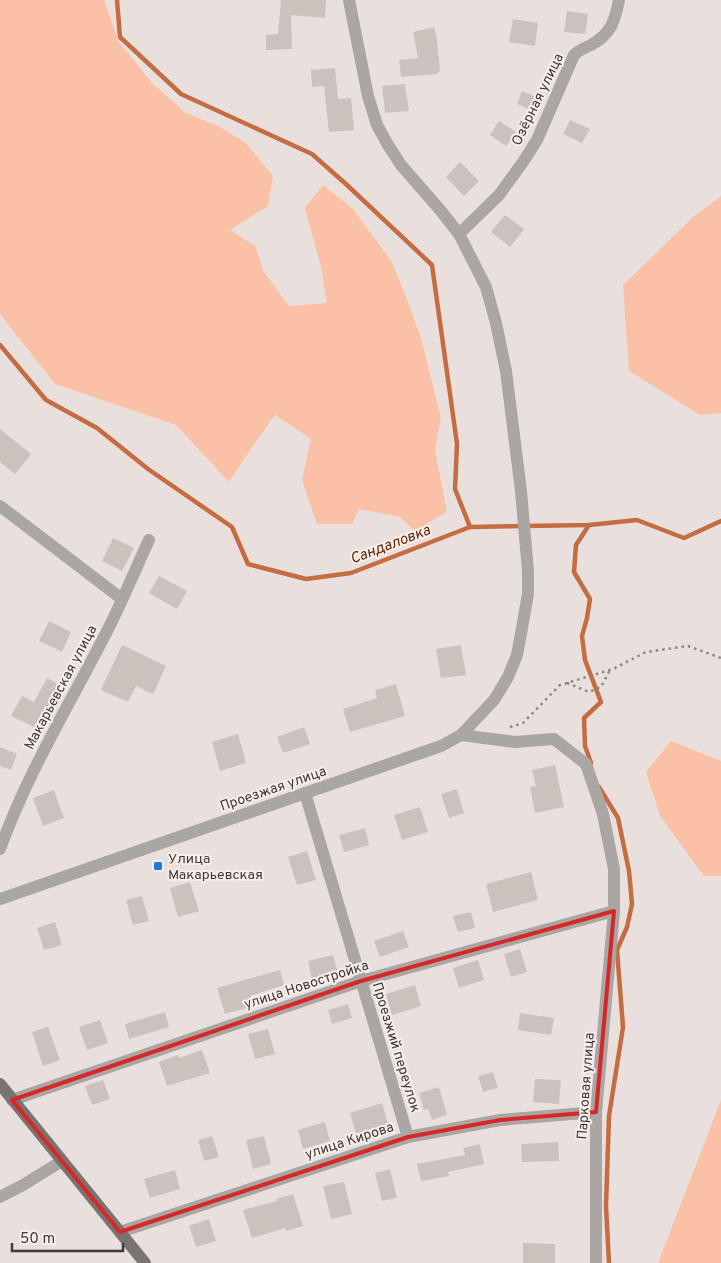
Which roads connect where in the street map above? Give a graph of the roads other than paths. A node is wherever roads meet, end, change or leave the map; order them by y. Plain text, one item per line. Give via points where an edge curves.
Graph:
1 (348, 0) edge
2 (619, 0) edge
3 (459, 234) junction
4 (0, 506) edge
5 (149, 540) dead end
6 (122, 599) junction
7 (461, 735) junction
8 (305, 793) junction
9 (0, 849) edge
10 (0, 899) edge
11 (614, 911) junction
12 (361, 981) junction
13 (0, 1084) edge
14 (12, 1100) junction
15 (596, 1112) junction
16 (408, 1137) junction
17 (62, 1161) junction
18 (0, 1197) edge
19 (120, 1232) junction
20 (145, 1263) edge
21 (596, 1263) edge

1 - 3 street, Проезжая улица via 377,125 401,165
2 - 3 street, Озёрная улица via 617,15 604,37 574,55 537,140 523,162 499,195
3 - 7 street, Проезжая улица via 486,287 506,371 528,571 522,628 508,678 494,700
4 - 6 street
5 - 6 street, Макарьевская улица
6 - 9 street, Макарьевская улица via 41,755
7 - 8 street, Проезжая улица via 441,746
7 - 11 street, Парковая улица via 515,742 554,739 586,764 603,814 614,869
8 - 10 street, Проезжая улица
8 - 12 street, Проезжий переулок
11 - 12 street, улица Новостройка
11 - 15 street, Парковая улица
12 - 14 street, улица Новостройка
12 - 16 street, Проезжий переулок
13 - 14 main road
14 - 17 main road
15 - 16 street, улица Кирова via 500,1120
15 - 21 street, Парковая улица
16 - 19 street, улица Кирова
17 - 18 street
17 - 19 main road
19 - 20 main road

